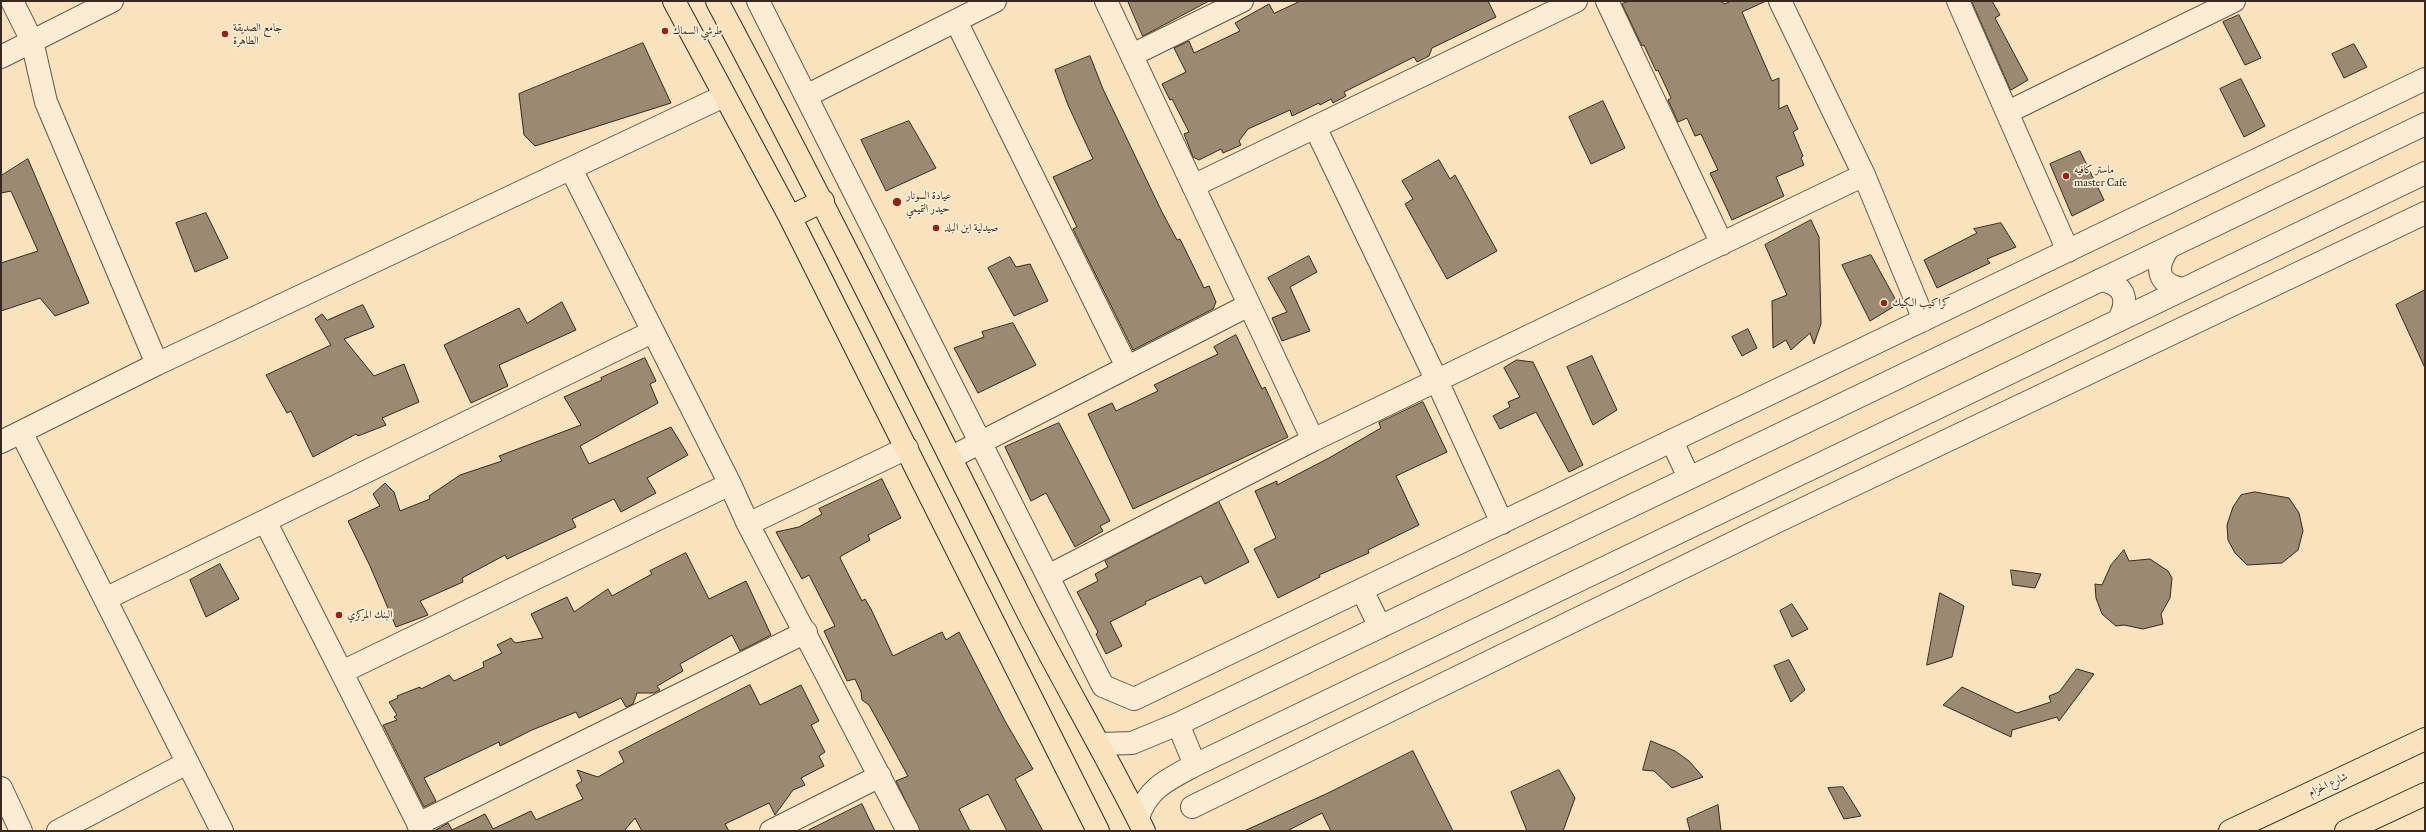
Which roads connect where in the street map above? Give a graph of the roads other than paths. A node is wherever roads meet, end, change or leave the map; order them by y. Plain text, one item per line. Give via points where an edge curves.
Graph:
1 (12, 1) edge
2 (112, 1) edge
3 (674, 1) edge
4 (717, 1) edge
5 (758, 1) edge
6 (995, 1) edge
7 (1106, 1) edge
8 (1242, 1) edge
9 (1576, 1) edge
10 (1607, 1) edge
11 (1780, 1) edge
12 (1958, 1) edge
13 (2234, 1) edge
14 (956, 21) junction
15 (32, 41) junction
16 (1132, 55) junction
17 (1, 57) edge
18 (2425, 79) edge
19 (724, 96) junction
20 (806, 96) junction
21 (2008, 112) junction
22 (2425, 124) edge
23 (1315, 127) junction
24 (571, 170) junction
25 (2425, 173) edge
26 (1864, 175) junction
27 (1193, 186) junction
28 (822, 201) junction
29 (2425, 213) edge
30 (790, 217) junction
31 (1722, 244) junction
32 (2169, 247) junction
33 (2068, 251) junction
34 (2100, 280) junction
35 (2183, 289) junction
36 (1249, 305) junction
37 (1924, 320) junction
38 (2118, 321) junction
39 (652, 332) junction
40 (157, 364) junction
41 (1127, 367) junction
42 (1437, 381) junction
43 (21, 432) junction
44 (1313, 440) junction
45 (1672, 441) junction
46 (1, 442) edge
47 (980, 442) junction
48 (907, 448) junction
49 (952, 457) junction
50 (1689, 478) junction
51 (730, 484) junction
52 (1763, 492) junction
53 (265, 521) junction
54 (1778, 521) junction
55 (1502, 523) junction
56 (748, 524) junction
57 (1048, 576) junction
58 (1362, 590) junction
59 (105, 599) junction
60 (1380, 627) junction
61 (806, 632) junction
62 (1399, 667) junction
63 (342, 672) junction
64 (1415, 698) junction
65 (1178, 724) junction
66 (2425, 739) edge
67 (1100, 744) junction
68 (187, 763) junction
69 (1195, 765) junction
70 (880, 776) junction
71 (1, 788) edge
72 (2425, 794) edge
73 (1192, 808) dead end
74 (1141, 824) edge
75 (420, 828) edge
76 (21, 831) edge
77 (58, 831) edge
78 (222, 831) edge
79 (771, 831) edge
80 (908, 831) edge
81 (1098, 831) edge
82 (2230, 831) edge
83 (2346, 831) edge

1 - 15 street
2 - 15 street
3 - 19 main road
4 - 28 main road
5 - 20 street
6 - 14 street
7 - 16 street
8 - 16 street
9 - 23 street
10 - 31 street
11 - 26 street
12 - 21 street
13 - 21 street
14 - 20 street
14 - 41 street
15 - 17 street
15 - 40 street via 46,102
16 - 27 street
18 - 33 street
19 - 24 street
19 - 30 main road
20 - 47 street
21 - 33 street
22 - 32 street
23 - 27 street
23 - 42 street
24 - 39 street
24 - 40 street
25 - 35 street
26 - 31 street
26 - 37 street
27 - 36 street
28 - 30 main road
28 - 49 main road
29 - 54 street
30 - 48 main road
31 - 42 street
32 - 34 street
32 - 35 street via 2160,263 2161,275 2169,285
33 - 37 street
34 - 38 street via 2115,284 2123,294 2125,305
34 - 50 street
35 - 38 street
36 - 41 street
36 - 44 street
37 - 45 street
38 - 52 street
39 - 51 street
39 - 53 street
40 - 43 street
41 - 47 street
42 - 44 street
42 - 55 street
43 - 46 street
43 - 59 street
44 - 57 street
45 - 50 street
45 - 55 street
47 - 49 street
47 - 57 street
48 - 56 street
48 - 81 main road
49 - 67 main road via 1018,593
50 - 60 street
51 - 56 street
51 - 63 street
52 - 54 street
52 - 62 street
53 - 59 street
53 - 63 street
54 - 64 street
55 - 58 street
56 - 61 street
57 - 58 street via 1103,686 1134,699
58 - 60 street
59 - 68 street
60 - 65 street
61 - 70 street
61 - 75 street
62 - 64 street
62 - 69 street
63 - 75 street
64 - 73 street
65 - 67 street via 1137,741
65 - 69 street
66 - 82 main road, شارع الحزام
67 - 74 main road
68 - 77 street
68 - 78 street
69 - 74 street via 1158,785 1142,805
70 - 79 street
70 - 80 street
71 - 76 street
72 - 83 main road

